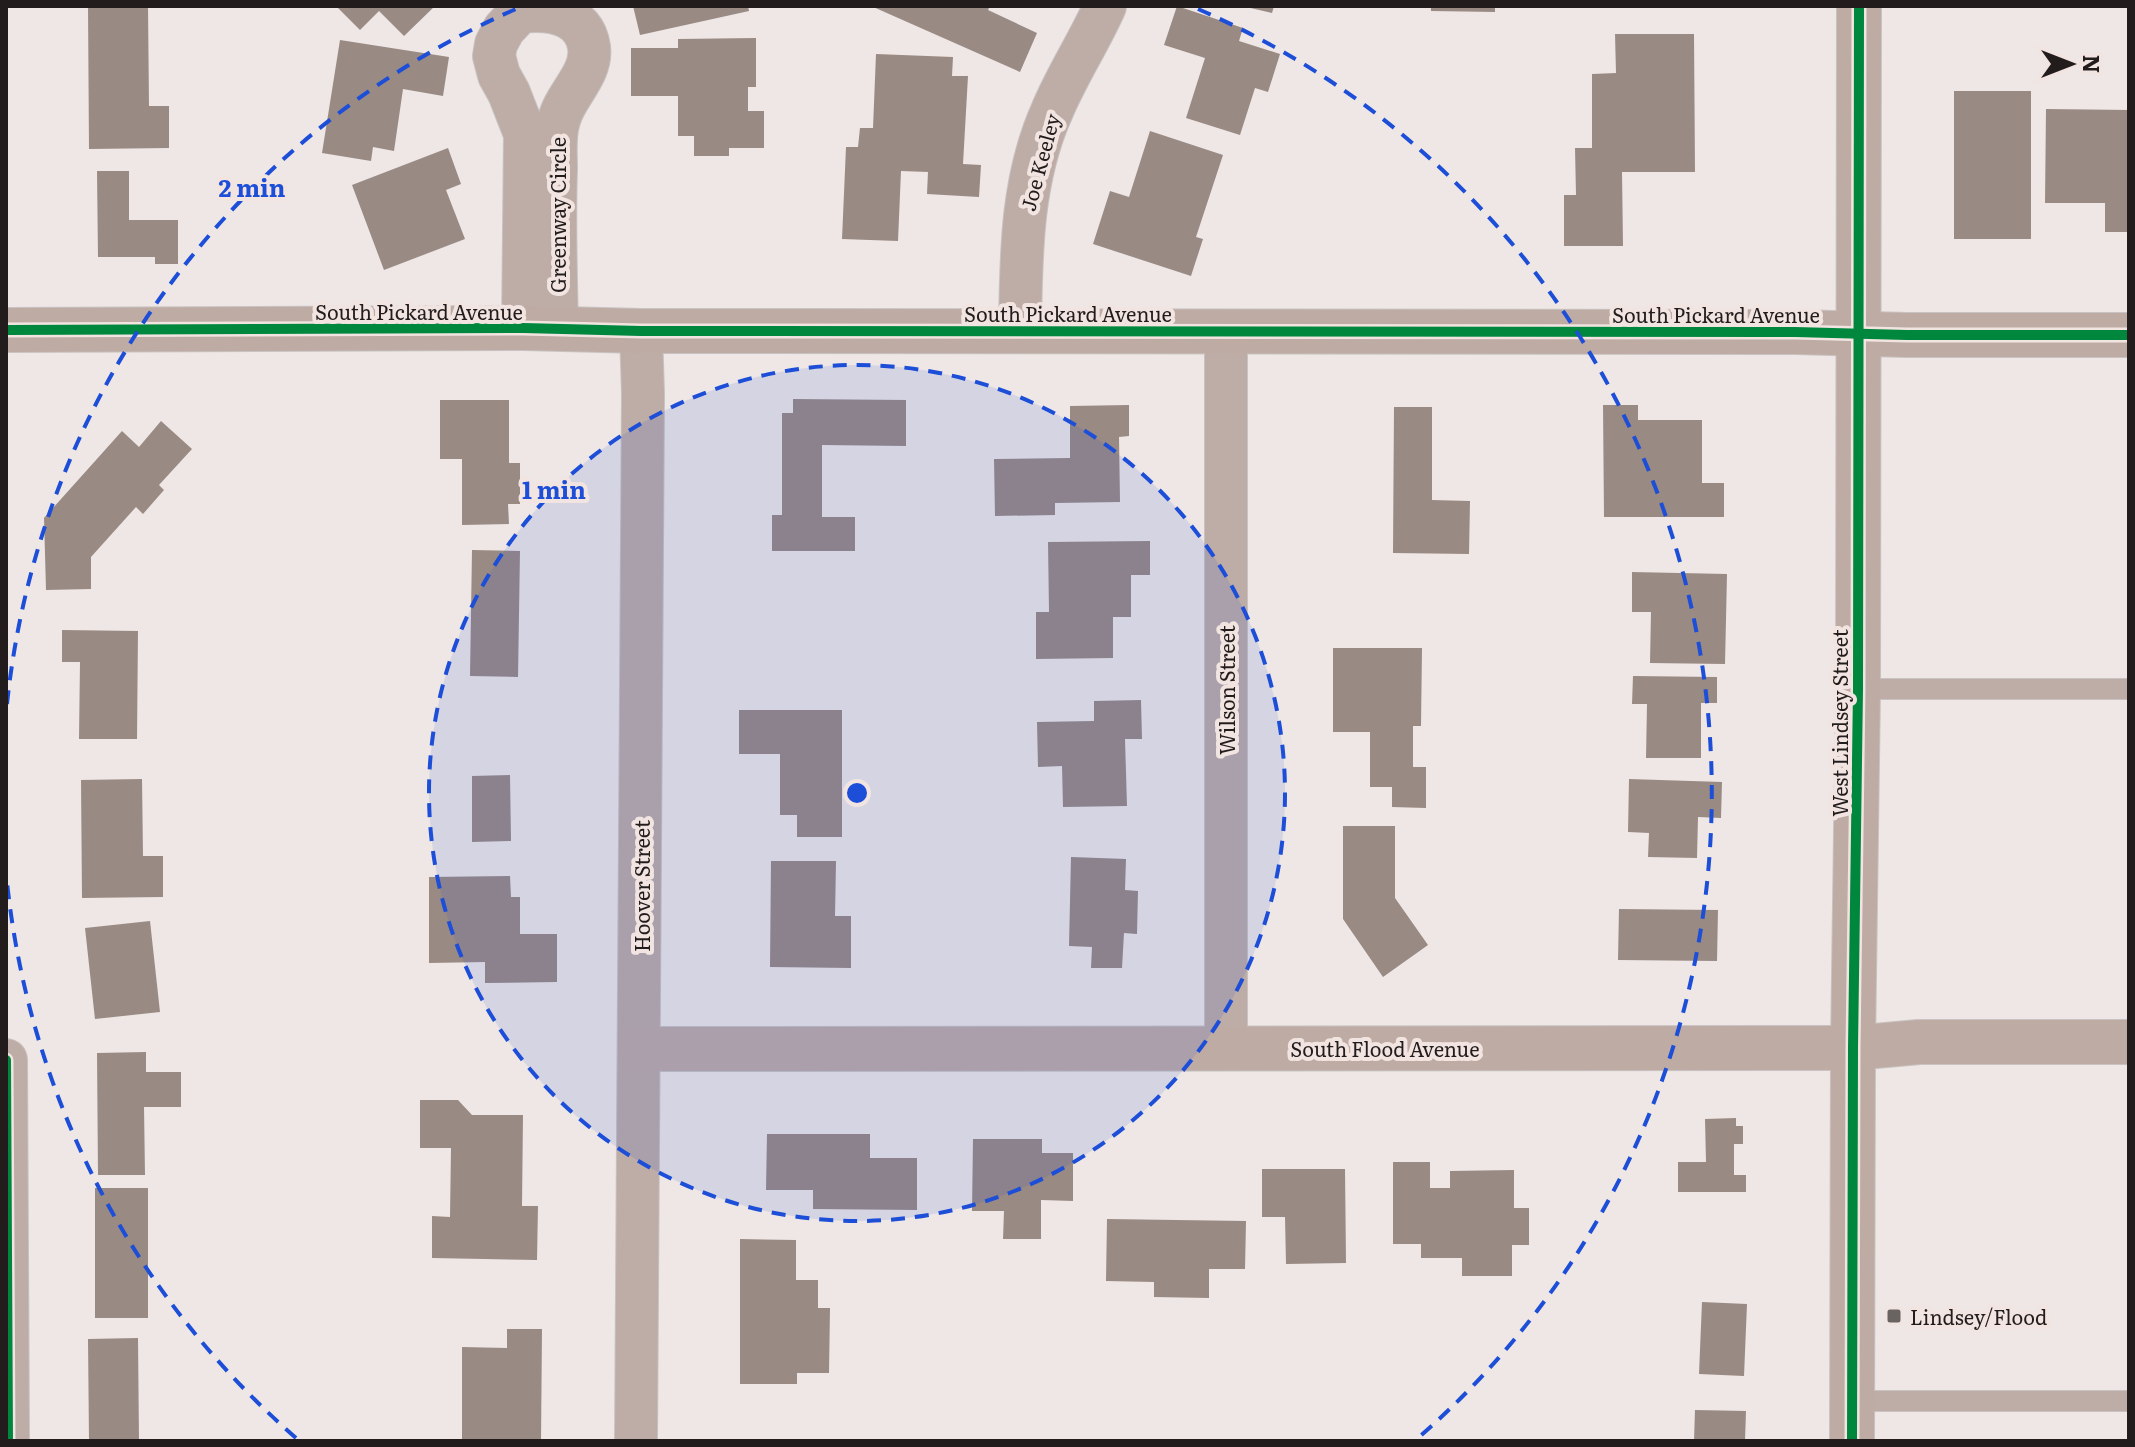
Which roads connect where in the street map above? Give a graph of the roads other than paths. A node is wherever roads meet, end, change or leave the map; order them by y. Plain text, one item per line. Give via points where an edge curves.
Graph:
1 (1105, 6) edge
2 (1859, 6) edge
3 (540, 329) junction
4 (6, 330) edge
5 (1020, 330) junction
6 (641, 331) junction
7 (1226, 332) junction
8 (1858, 333) junction
9 (2129, 335) edge
10 (1858, 689) junction
11 (2129, 689) edge
12 (2129, 1042) edge
13 (1226, 1048) junction
14 (1853, 1048) junction
15 (640, 1049) junction
16 (6, 1060) edge
17 (2129, 1401) edge
18 (1852, 1421) edge
19 (7, 1427) edge
20 (636, 1441) edge

1 - 5 street, Joe Keeley via 1051,112 1030,185 1023,226
2 - 8 street, West Lindsey Street
3 - 3 street, Greenway Circle via 557,123 586,66 589,48 577,24 549,10 520,12 504,29 494,56 525,134
3 - 4 street, South Pickard Avenue
3 - 6 street, South Pickard Avenue
5 - 6 street, South Pickard Avenue
5 - 7 street, South Pickard Avenue
6 - 15 street, Hoover Street
7 - 8 street, South Pickard Avenue
7 - 13 street, Wilson Street
8 - 9 street, South Pickard Avenue
8 - 10 street, West Lindsey Street
10 - 11 lane
10 - 14 street, West Lindsey Street
12 - 14 street, South Flood Avenue via 1919,1042
13 - 14 street, South Flood Avenue
13 - 15 street, South Flood Avenue
14 - 18 street, West Lindsey Street
15 - 20 street, Hoover Street
16 - 19 street
17 - 18 lane

